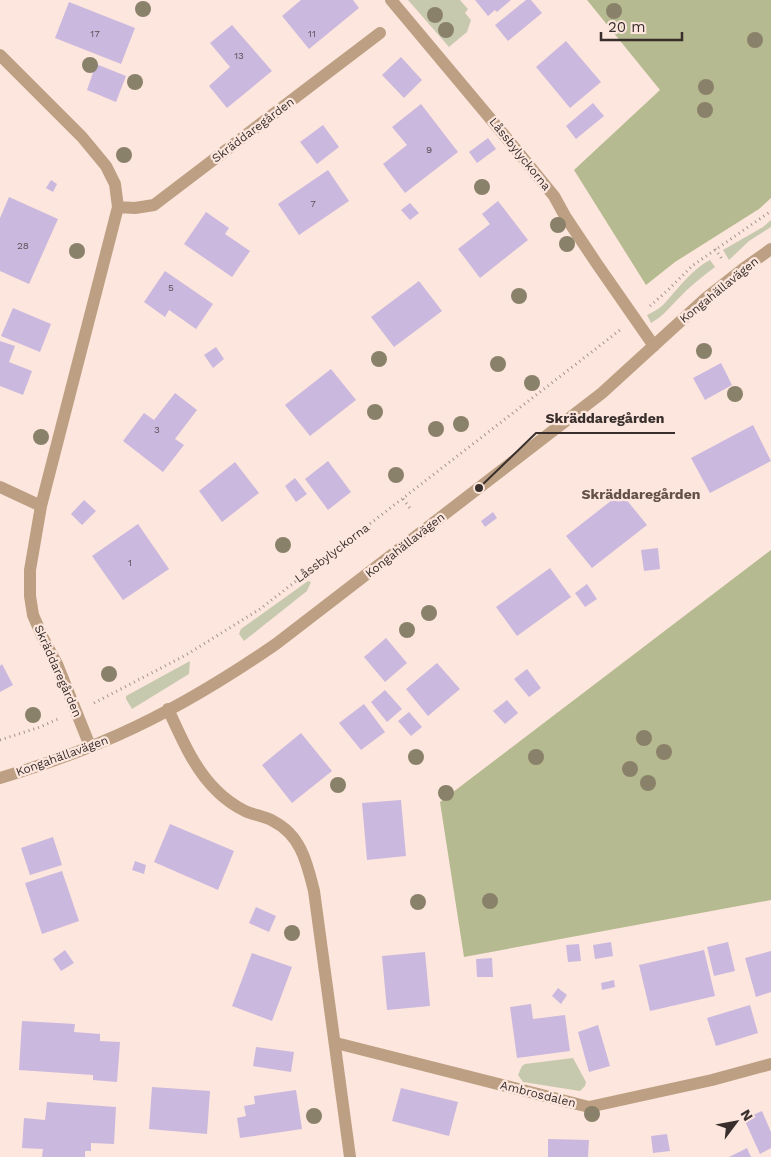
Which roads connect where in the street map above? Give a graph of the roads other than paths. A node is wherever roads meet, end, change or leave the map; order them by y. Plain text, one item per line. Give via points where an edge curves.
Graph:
1 (391, 0) edge
2 (380, 33) dead end
3 (0, 55) edge
4 (118, 207) junction
5 (771, 249) edge
6 (654, 346) junction
7 (0, 487) edge
8 (41, 506) junction
9 (168, 709) junction
10 (90, 746) junction
11 (0, 778) edge
12 (336, 1043) junction
13 (771, 1064) edge
14 (350, 1157) edge

1 - 6 street, Låssbylyckorna via 554,196 596,264
2 - 4 street, Skräddaregården via 154,205
3 - 4 street, Skräddaregården via 82,137 106,166 114,184
4 - 8 street, Skräddaregården
5 - 6 street, Kongahällavägen via 706,298
6 - 9 street, Kongahällavägen via 602,393 276,644 239,670
7 - 8 street
8 - 10 street, Skräddaregården via 30,570 30,596 42,638 57,664
9 - 10 street, Kongahällavägen
9 - 12 street via 205,778 217,791 244,811 274,821 298,843 314,891
10 - 11 street, Kongahällavägen
12 - 13 street, Ambrosdalen via 588,1107
12 - 14 street

